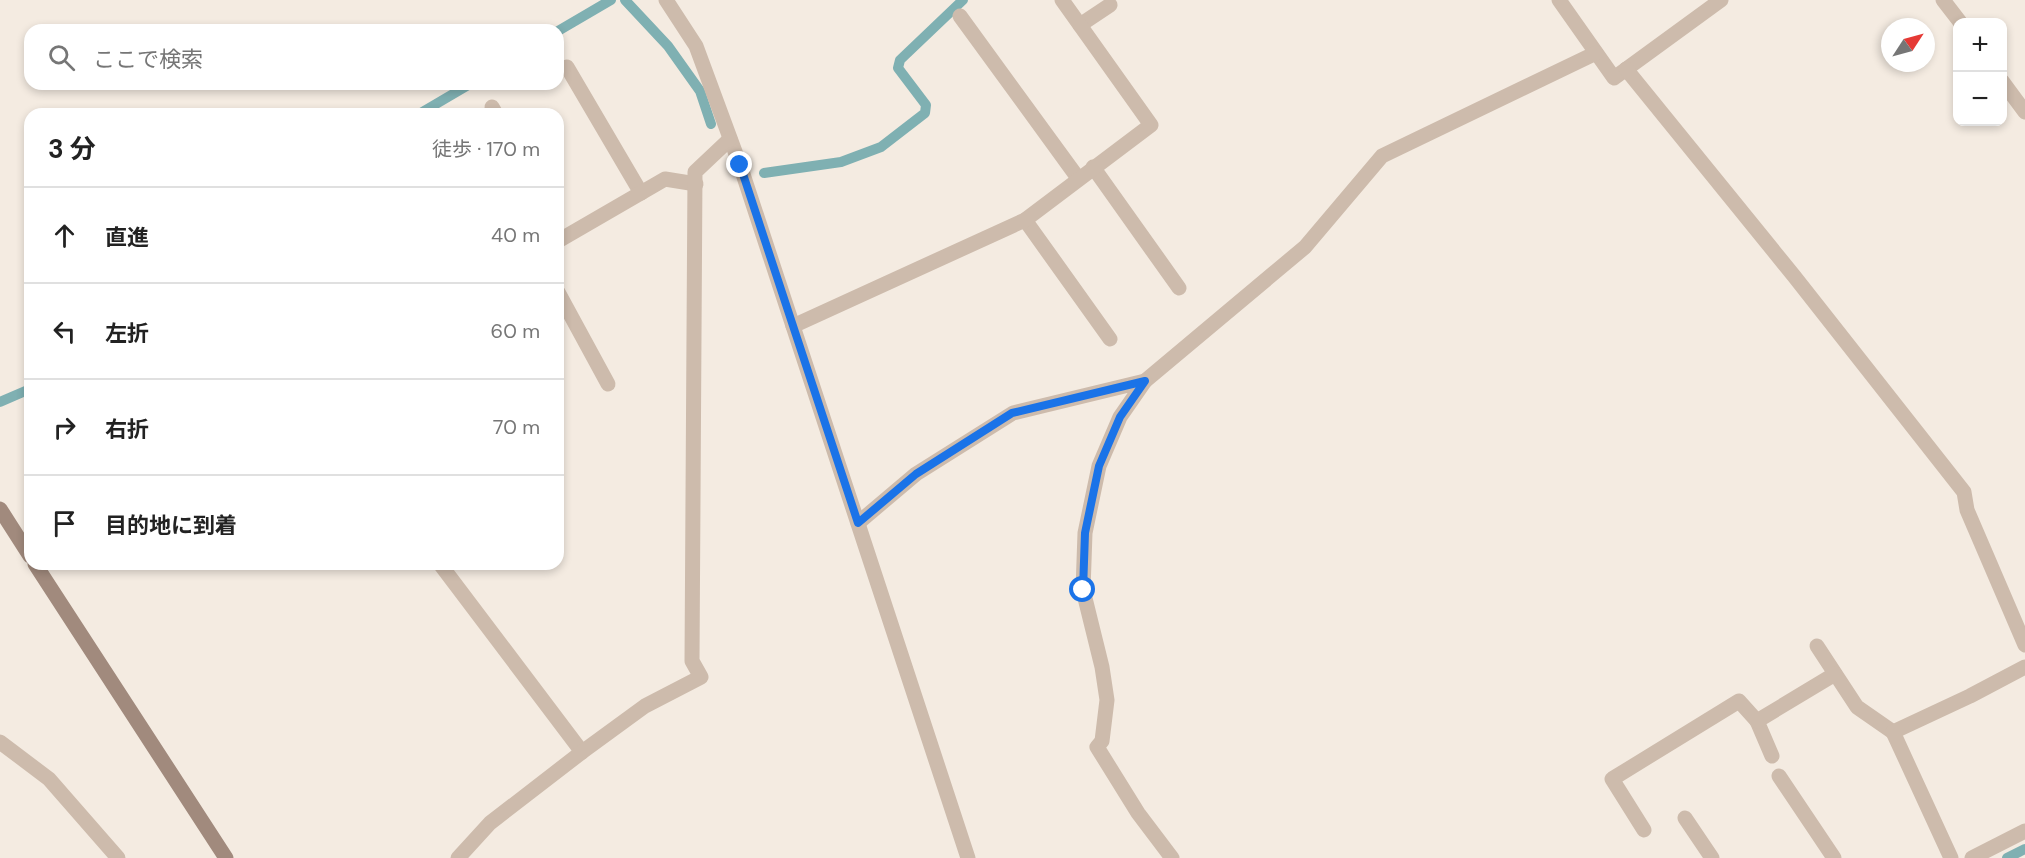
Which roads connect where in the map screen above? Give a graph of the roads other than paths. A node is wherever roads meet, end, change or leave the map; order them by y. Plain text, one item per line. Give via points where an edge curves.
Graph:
1 (666, 0) edge
2 (1062, 0) edge
3 (1559, 0) edge
4 (1721, 0) edge
5 (1943, 0) edge
6 (1110, 4) dead end
7 (960, 16) dead end
8 (1957, 18) edge
9 (1080, 25) junction
10 (1596, 53) junction
11 (567, 67) dead end
12 (1626, 69) junction
13 (2007, 88) edge
14 (2025, 112) edge
15 (730, 139) junction
16 (1093, 167) junction
17 (1078, 178) junction
18 (696, 184) junction
19 (641, 193) junction
20 (1025, 220) junction
21 (564, 233) edge
22 (1179, 288) dead end
23 (564, 303) edge
24 (793, 326) junction
25 (1110, 339) dead end
26 (1145, 381) junction
27 (608, 384) dead end
28 (0, 509) edge
29 (858, 523) junction
30 (24, 547) edge
31 (39, 570) edge
32 (445, 570) edge
33 (2025, 645) edge
34 (1816, 646) dead end
35 (2025, 667) edge
36 (1835, 674) junction
37 (1757, 721) junction
38 (1893, 732) junction
39 (0, 742) edge
40 (582, 752) junction
41 (1772, 756) dead end
42 (1779, 776) dead end
43 (1685, 819) dead end
44 (1644, 830) dead end
45 (2025, 831) edge
46 (118, 858) edge
47 (226, 858) edge
48 (458, 858) edge
49 (968, 858) edge
50 (1172, 858) edge
51 (1712, 858) edge
52 (1834, 858) edge
53 (1951, 858) edge
54 (1972, 858) edge

1 - 15 street via 696,46
2 - 9 street
3 - 10 street
4 - 12 street
5 - 8 street
6 - 9 street
7 - 17 street
9 - 16 street via 1151,125
10 - 12 street via 1614,78
10 - 26 street via 1382,156 1305,246
11 - 19 street
12 - 33 street via 1964,492 1967,510
13 - 14 street
15 - 18 street via 695,172
15 - 24 street
16 - 17 street
16 - 22 street
17 - 20 street
18 - 19 street via 665,179
18 - 40 street via 692,662 701,677 645,706
19 - 21 street
20 - 24 street
20 - 25 street
23 - 27 street
24 - 29 street
26 - 29 street via 1012,413 916,474
26 - 50 street via 1120,417 1099,466 1085,533 1083,590 1107,700 1102,741 1097,747
28 - 30 street
29 - 49 street
31 - 47 street
32 - 40 street
34 - 36 street
35 - 38 street
36 - 37 street
36 - 38 street via 1857,707
37 - 41 street
37 - 44 street via 1739,701 1612,779
38 - 53 street
39 - 46 street via 49,779
40 - 48 street via 490,823
42 - 52 street
43 - 51 street
45 - 54 street

